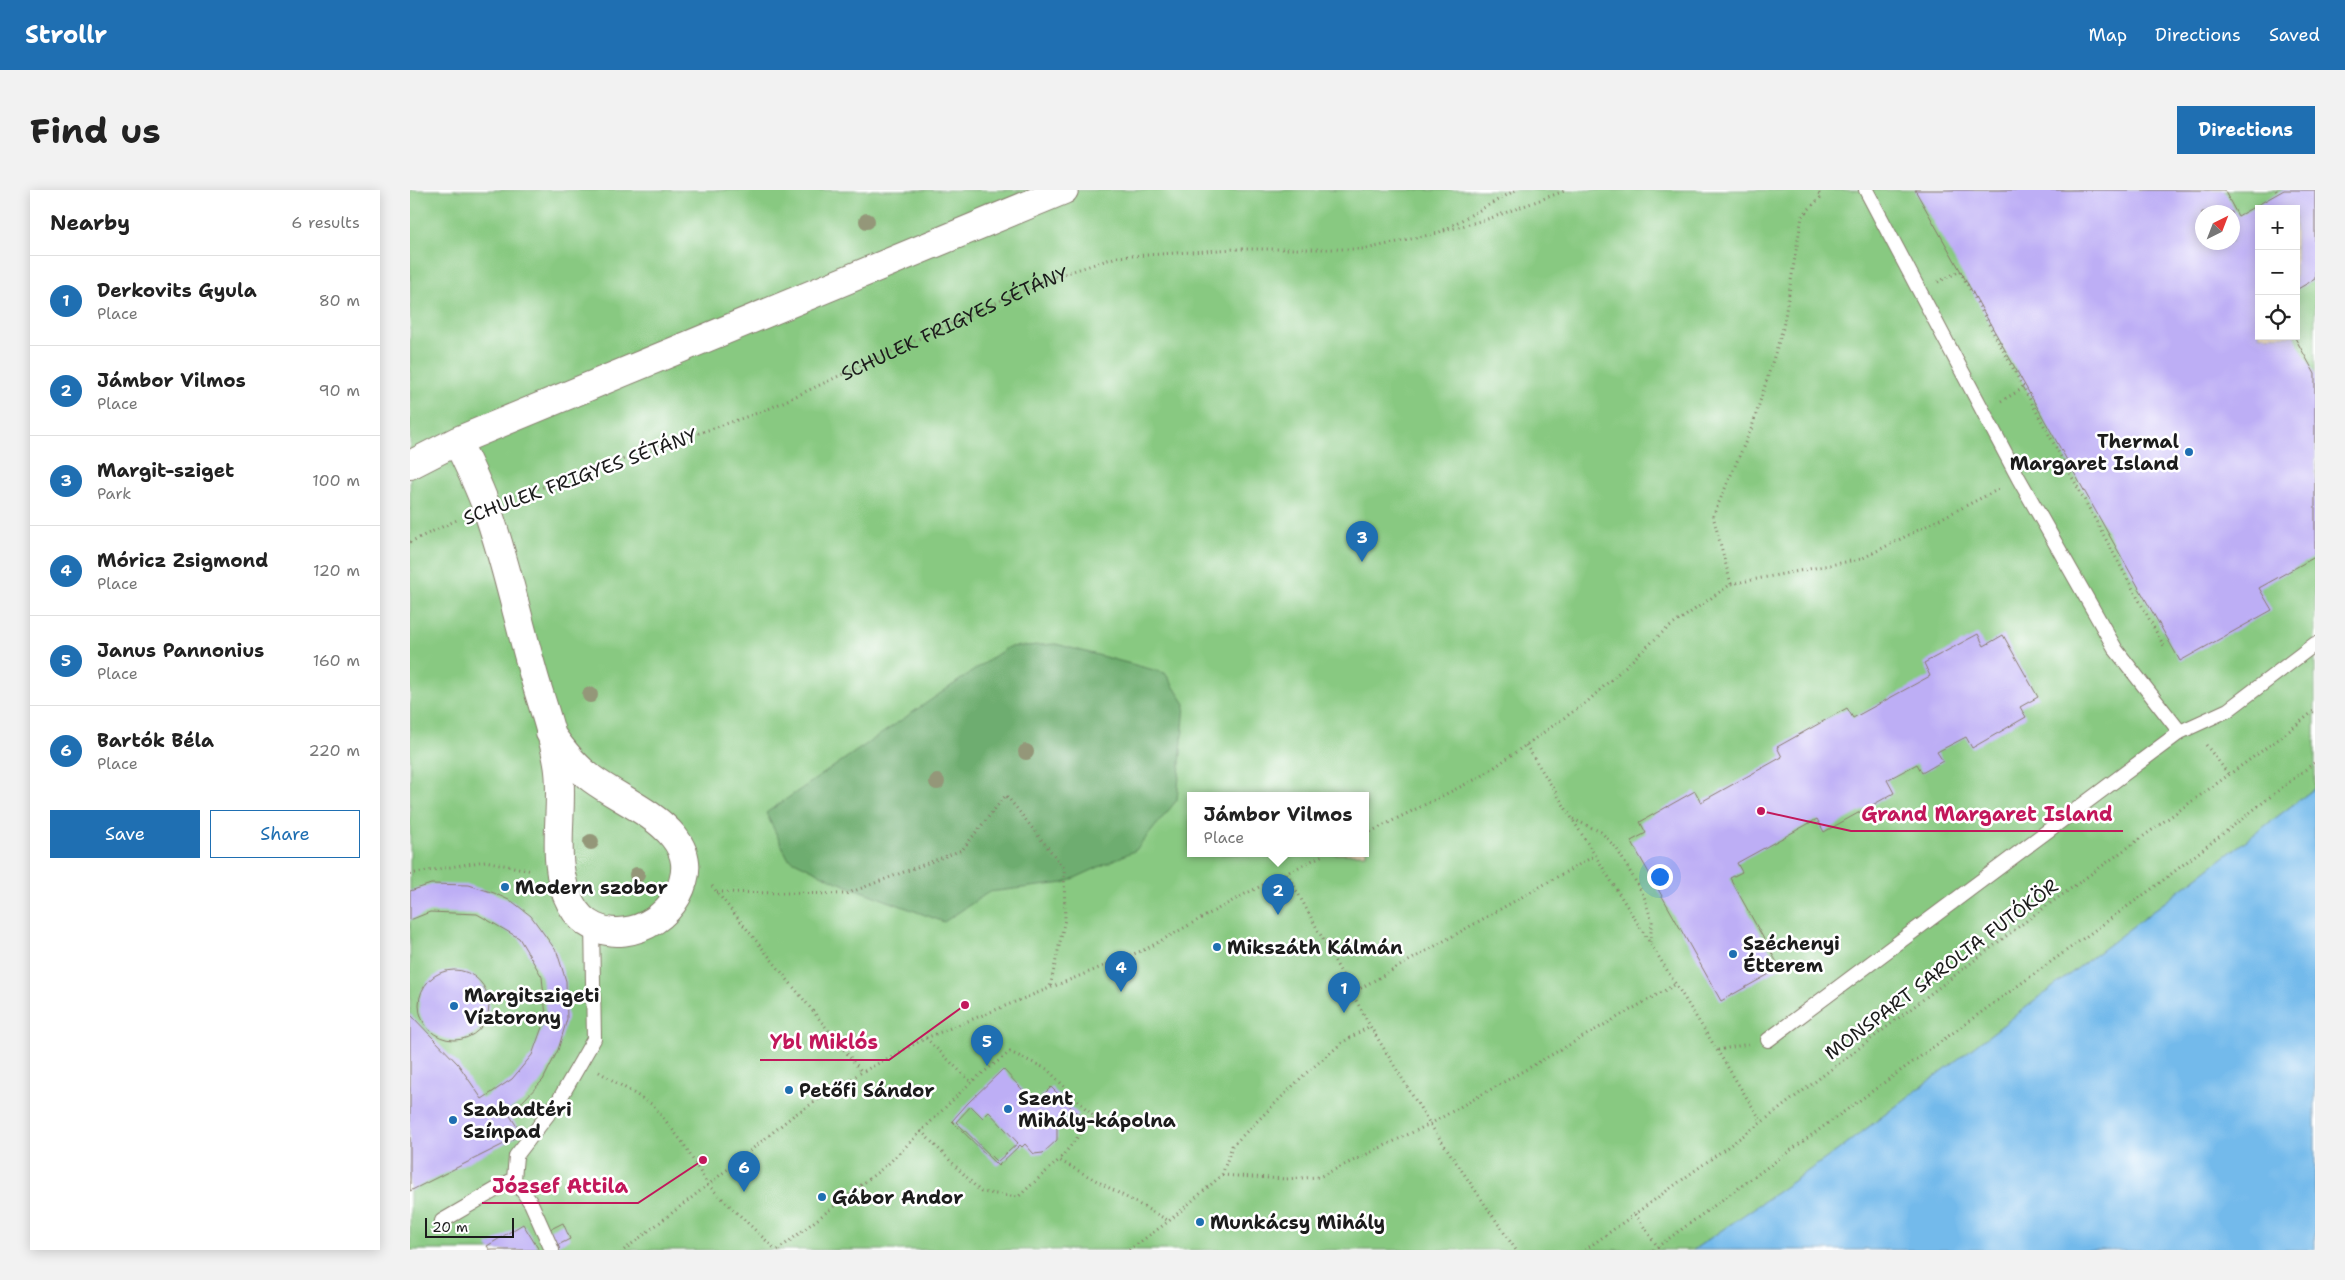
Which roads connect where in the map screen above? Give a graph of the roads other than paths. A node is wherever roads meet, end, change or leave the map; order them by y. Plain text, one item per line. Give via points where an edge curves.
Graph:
1 (1064, 190) edge
2 (1866, 190) edge
3 (457, 441) junction
4 (410, 465) edge
5 (2315, 644) edge
6 (2186, 729) junction
7 (550, 733) junction
8 (592, 925) junction
9 (1768, 1040) road end
10 (514, 1179) junction
11 (442, 1221) dead end
12 (552, 1250) edge

1 - 3 street
2 - 6 lane via 2019,479 2116,650
3 - 4 street
3 - 7 street via 486,507
5 - 6 lane via 2228,710
6 - 9 lane
7 - 8 street via 559,770 560,876 576,914
7 - 8 street via 572,762 589,777 662,824 682,848 685,881 676,899 656,921 640,930 623,932 607,931
8 - 10 lane via 594,1039 559,1100 516,1156
10 - 11 lane
10 - 12 lane via 531,1203

